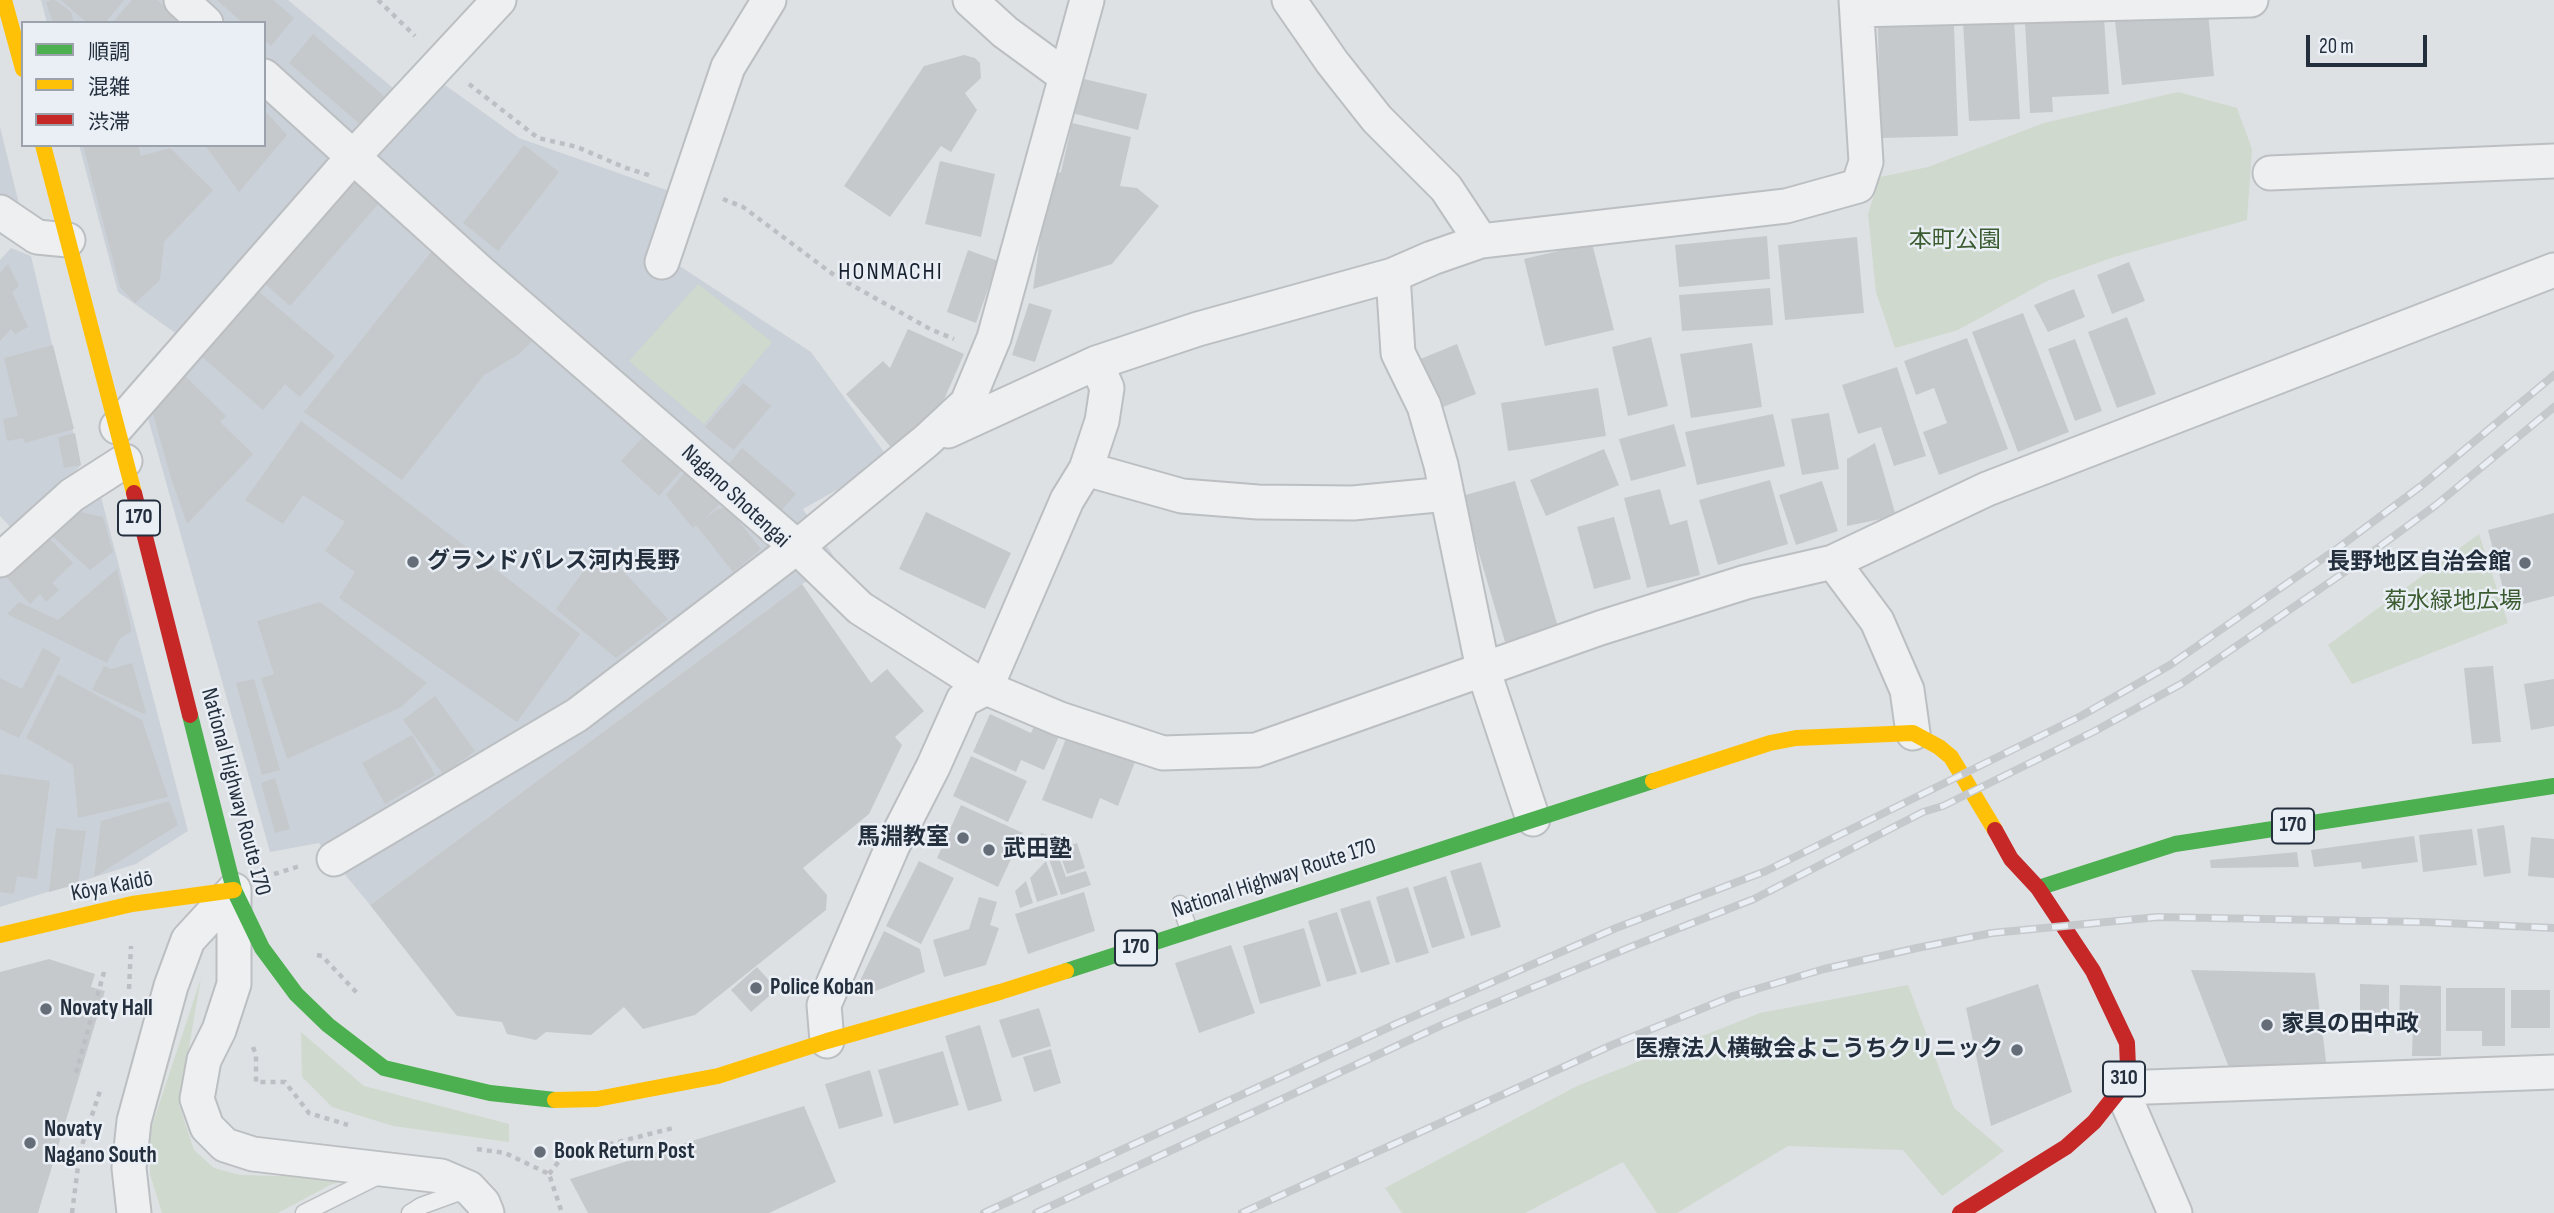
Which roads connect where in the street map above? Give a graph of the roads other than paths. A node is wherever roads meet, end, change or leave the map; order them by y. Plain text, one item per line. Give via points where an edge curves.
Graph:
1 (4, 0) edge
2 (181, 0) edge
3 (499, 0) edge
4 (769, 0) edge
5 (970, 0) edge
6 (1087, 0) edge
7 (1289, 0) edge
8 (2251, 0) edge
9 (1856, 5) edge
10 (204, 21) edge
11 (21, 62) edge
12 (1065, 76) junction
13 (266, 78) edge
14 (44, 147) edge
15 (353, 157) junction
16 (2554, 161) edge
17 (2270, 173) dead end
18 (0, 212) edge
19 (68, 240) junction
20 (1481, 241) junction
21 (662, 262) dead end
22 (2554, 270) edge
23 (1393, 275) junction
24 (1096, 363) junction
25 (117, 427) junction
26 (926, 441) junction
27 (125, 461) junction
28 (1086, 469) junction
29 (1447, 494) junction
30 (797, 547) junction
31 (0, 560) edge
32 (1833, 562) junction
33 (1483, 669) junction
34 (986, 688) junction
35 (1913, 733) junction
36 (2554, 786) edge
37 (1534, 819) junction
38 (334, 859) dead end
39 (2038, 888) junction
40 (234, 890) junction
41 (1180, 904) dead end
42 (1189, 930) junction
43 (0, 935) edge
44 (827, 1041) junction
45 (2554, 1072) edge
46 (2121, 1088) junction
47 (389, 1170) junction
48 (478, 1201) edge
49 (134, 1213) edge
50 (304, 1213) edge
51 (410, 1213) edge
52 (1960, 1213) edge
53 (2175, 1213) edge

1 - 11 main road
2 - 10 street
3 - 15 street
4 - 21 street via 728,67
5 - 12 street
6 - 12 street
7 - 20 street via 1377,119 1446,188
8 - 9 street
9 - 20 street via 1866,162 1858,186 1786,206
12 - 26 street via 995,338 967,403
13 - 15 street, Nagano Shotengai
14 - 19 main road, National Highway Route 170 / 170
15 - 25 street
15 - 30 street, Nagano Shotengai
16 - 17 street
18 - 19 street via 37,237
19 - 25 main road, National Highway Route 170 / 170
20 - 23 street
22 - 32 street via 1987,489
23 - 24 street via 1198,329
23 - 29 street via 1398,354 1424,406
24 - 26 street
24 - 28 street via 1107,388
25 - 27 main road, National Highway Route 170 / 170
26 - 30 street
27 - 31 street via 72,495
27 - 40 main road, National Highway Route 170 / 170
28 - 29 street via 1182,496 1245,501 1353,503
28 - 34 street via 1067,500
29 - 33 street
30 - 34 street via 860,608
30 - 38 street, Nagano Shotengai via 577,715
32 - 33 street via 1746,582
32 - 35 street via 1877,621 1907,690
33 - 34 street via 1256,750 1163,753 1060,719
33 - 37 street
34 - 44 street via 963,700 893,845 824,1004
35 - 37 main road, National Highway Route 170 / 170 via 1770,743
35 - 39 main road via 1951,757 2011,859
36 - 39 main road, 170 via 2175,844
37 - 42 main road, National Highway Route 170 / 170
39 - 46 main road, 310 via 2093,971 2127,1043 2129,1067
40 - 43 main road, Kōya Kaidō via 131,904
40 - 44 main road, National Highway Route 170 / 170 via 262,948 296,994 384,1068 490,1093 545,1100 597,1099 718,1076
40 - 47 street via 234,984 204,1060 197,1099 207,1126 225,1145 253,1154
40 - 49 street via 188,940 170,986 134,1121 129,1168
41 - 42 lane
42 - 44 main road, National Highway Route 170 / 170 via 1000,992
45 - 46 street
46 - 52 main road, 310 via 2066,1147
46 - 53 street
47 - 48 street via 441,1176
47 - 50 lane
48 - 51 lane via 421,1206

